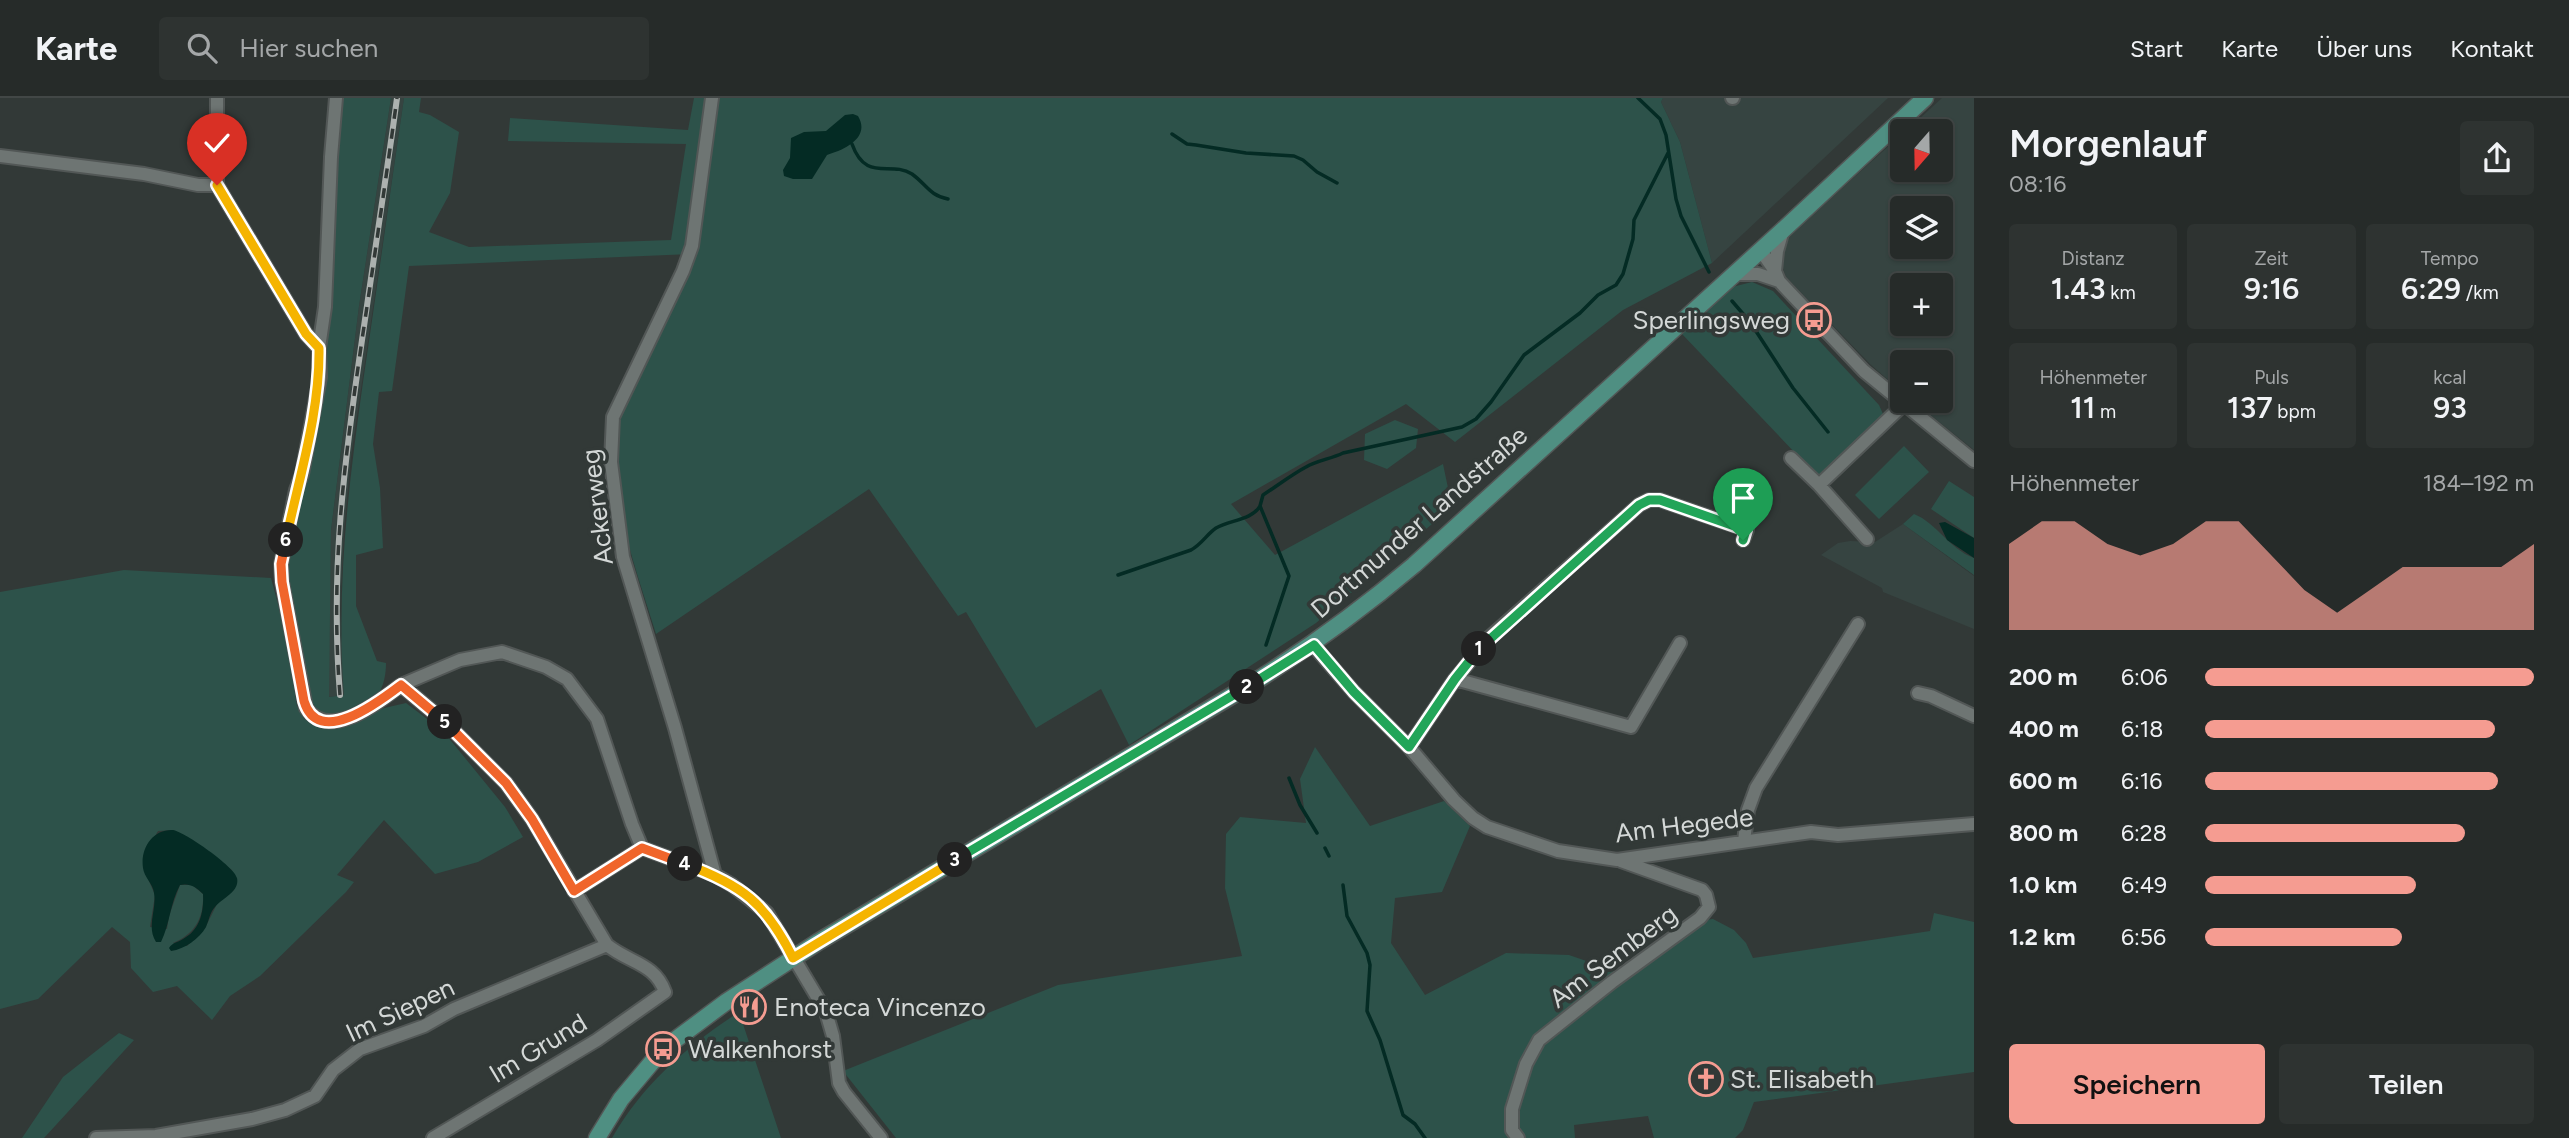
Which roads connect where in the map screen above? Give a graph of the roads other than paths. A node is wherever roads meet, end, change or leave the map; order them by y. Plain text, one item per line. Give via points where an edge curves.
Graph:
1 (217, 98) edge
2 (336, 98) edge
3 (712, 98) edge
4 (1925, 98) edge
5 (0, 156) edge
6 (217, 185) junction
7 (1783, 230) junction
8 (1760, 251) junction
9 (1734, 274) junction
10 (1777, 276) junction
11 (319, 348) junction
12 (1890, 394) edge
13 (1895, 413) edge
14 (1913, 413) edge
15 (1791, 458) dead end
16 (1974, 461) edge
17 (1819, 485) junction
18 (1867, 539) dead end
19 (1743, 540) dead end
20 (1858, 624) dead end
21 (1680, 643) dead end
22 (1314, 645) junction
23 (1455, 679) junction
24 (401, 685) junction
25 (1918, 693) dead end
26 (1974, 716) edge
27 (1409, 747) junction
28 (1974, 824) edge
29 (1744, 841) junction
30 (642, 848) junction
31 (1618, 860) junction
32 (715, 875) junction
33 (574, 891) junction
34 (607, 945) junction
35 (793, 958) junction
36 (96, 1138) edge
37 (433, 1138) edge
38 (597, 1138) edge
39 (881, 1138) edge
40 (1518, 1138) edge

1 - 6 street
2 - 11 street
3 - 32 street, Ackerweg via 692,246 613,417 611,462 623,557
4 - 7 main road, Dortmunder Landstraße
5 - 6 street
6 - 11 street via 306,334
7 - 8 main road, Dortmunder Landstraße
7 - 10 street
8 - 9 main road, Dortmunder Landstraße
8 - 10 street
9 - 10 street
9 - 22 main road, Dortmunder Landstraße via 1414,565
10 - 12 street
11 - 24 street via 320,377 281,564 304,701 313,717 339,720 366,711
13 - 17 street
14 - 16 street
15 - 17 street
17 - 18 street
19 - 23 street via 1746,530 1649,500 1490,637
20 - 29 street via 1756,788
21 - 23 street via 1631,727
22 - 27 street, Am Hegede
22 - 35 main road, Dortmunder Landstraße
23 - 27 street
24 - 30 street via 460,660 502,652 546,667 567,680 597,719
24 - 33 street via 506,783
25 - 26 street
27 - 31 street, Am Hegede via 1454,800 1487,827 1558,851
28 - 29 street, Am Hegede via 1838,835 1811,832
29 - 31 street, Am Hegede
30 - 32 street
30 - 33 street
31 - 40 street, Am Semberg via 1702,890 1709,907 1539,1040 1512,1109 1512,1130
32 - 35 street via 767,912
33 - 34 street
34 - 36 street, Im Siepen via 424,1026 360,1049 333,1070 315,1096 285,1110 156,1136
34 - 37 street, Im Grund via 648,968 660,978 665,992 597,1040
35 - 38 main road, Dortmunder Landstraße via 663,1049 621,1099
35 - 39 street via 826,1012 839,1083

